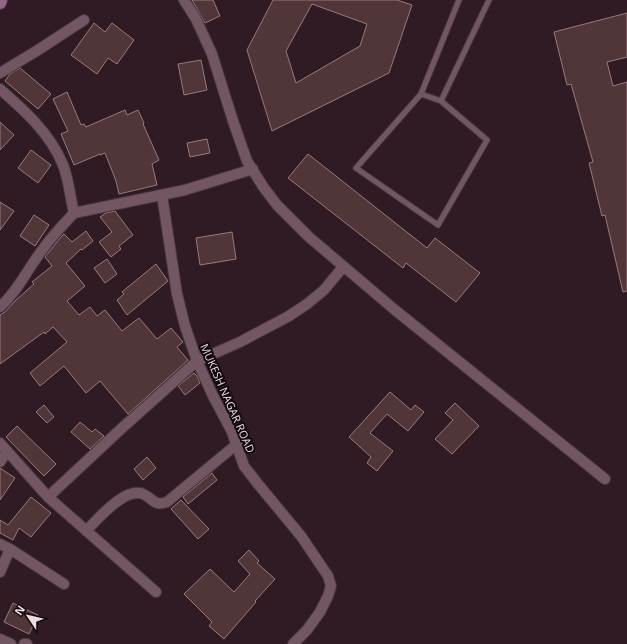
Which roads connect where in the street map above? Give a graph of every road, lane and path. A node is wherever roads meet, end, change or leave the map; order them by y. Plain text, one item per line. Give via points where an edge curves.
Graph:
1 (1, 0) edge
2 (184, 0) edge
3 (459, 0) edge
4 (489, 0) edge
5 (0, 3) edge
6 (84, 20) dead end
7 (0, 73) edge
8 (0, 89) edge
9 (421, 94) junction
10 (441, 101) junction
11 (253, 169) junction
12 (167, 194) junction
13 (74, 213) junction
14 (343, 267) junction
15 (0, 307) edge
16 (197, 361) junction
17 (0, 443) edge
18 (237, 444) junction
19 (7, 451) junction
20 (0, 462) edge
21 (605, 479) dead end
22 (48, 497) junction
23 (86, 531) junction
24 (0, 544) edge
25 (10, 550) junction
26 (0, 572) edge
27 (64, 584) dead end
28 (156, 592) dead end
29 (0, 639) edge
30 (11, 644) edge
31 (24, 644) edge
32 (27, 644) edge
33 (293, 644) edge

1 - 5 street
2 - 11 street via 205,37 241,145
3 - 9 lane
4 - 10 lane
6 - 7 street
8 - 13 street via 39,126 53,146 63,165
9 - 10 lane
9 - 10 lane via 356,168 438,225 487,140
11 - 12 street
11 - 14 street via 277,205
12 - 13 street
12 - 16 street, MUKESH NAGAR ROAD via 176,294
13 - 15 street
14 - 16 street via 324,290 289,316
14 - 21 street
16 - 18 street, MUKESH NAGAR ROAD
16 - 22 street
17 - 19 street
18 - 23 street via 168,502 156,504 145,495 133,494 117,502
18 - 33 street, MUKESH NAGAR ROAD via 244,466 302,536 328,576 331,586 320,612
19 - 20 street
19 - 22 street
22 - 23 street
23 - 28 street
24 - 25 street
25 - 26 street
25 - 27 street
29 - 30 street
31 - 32 street

